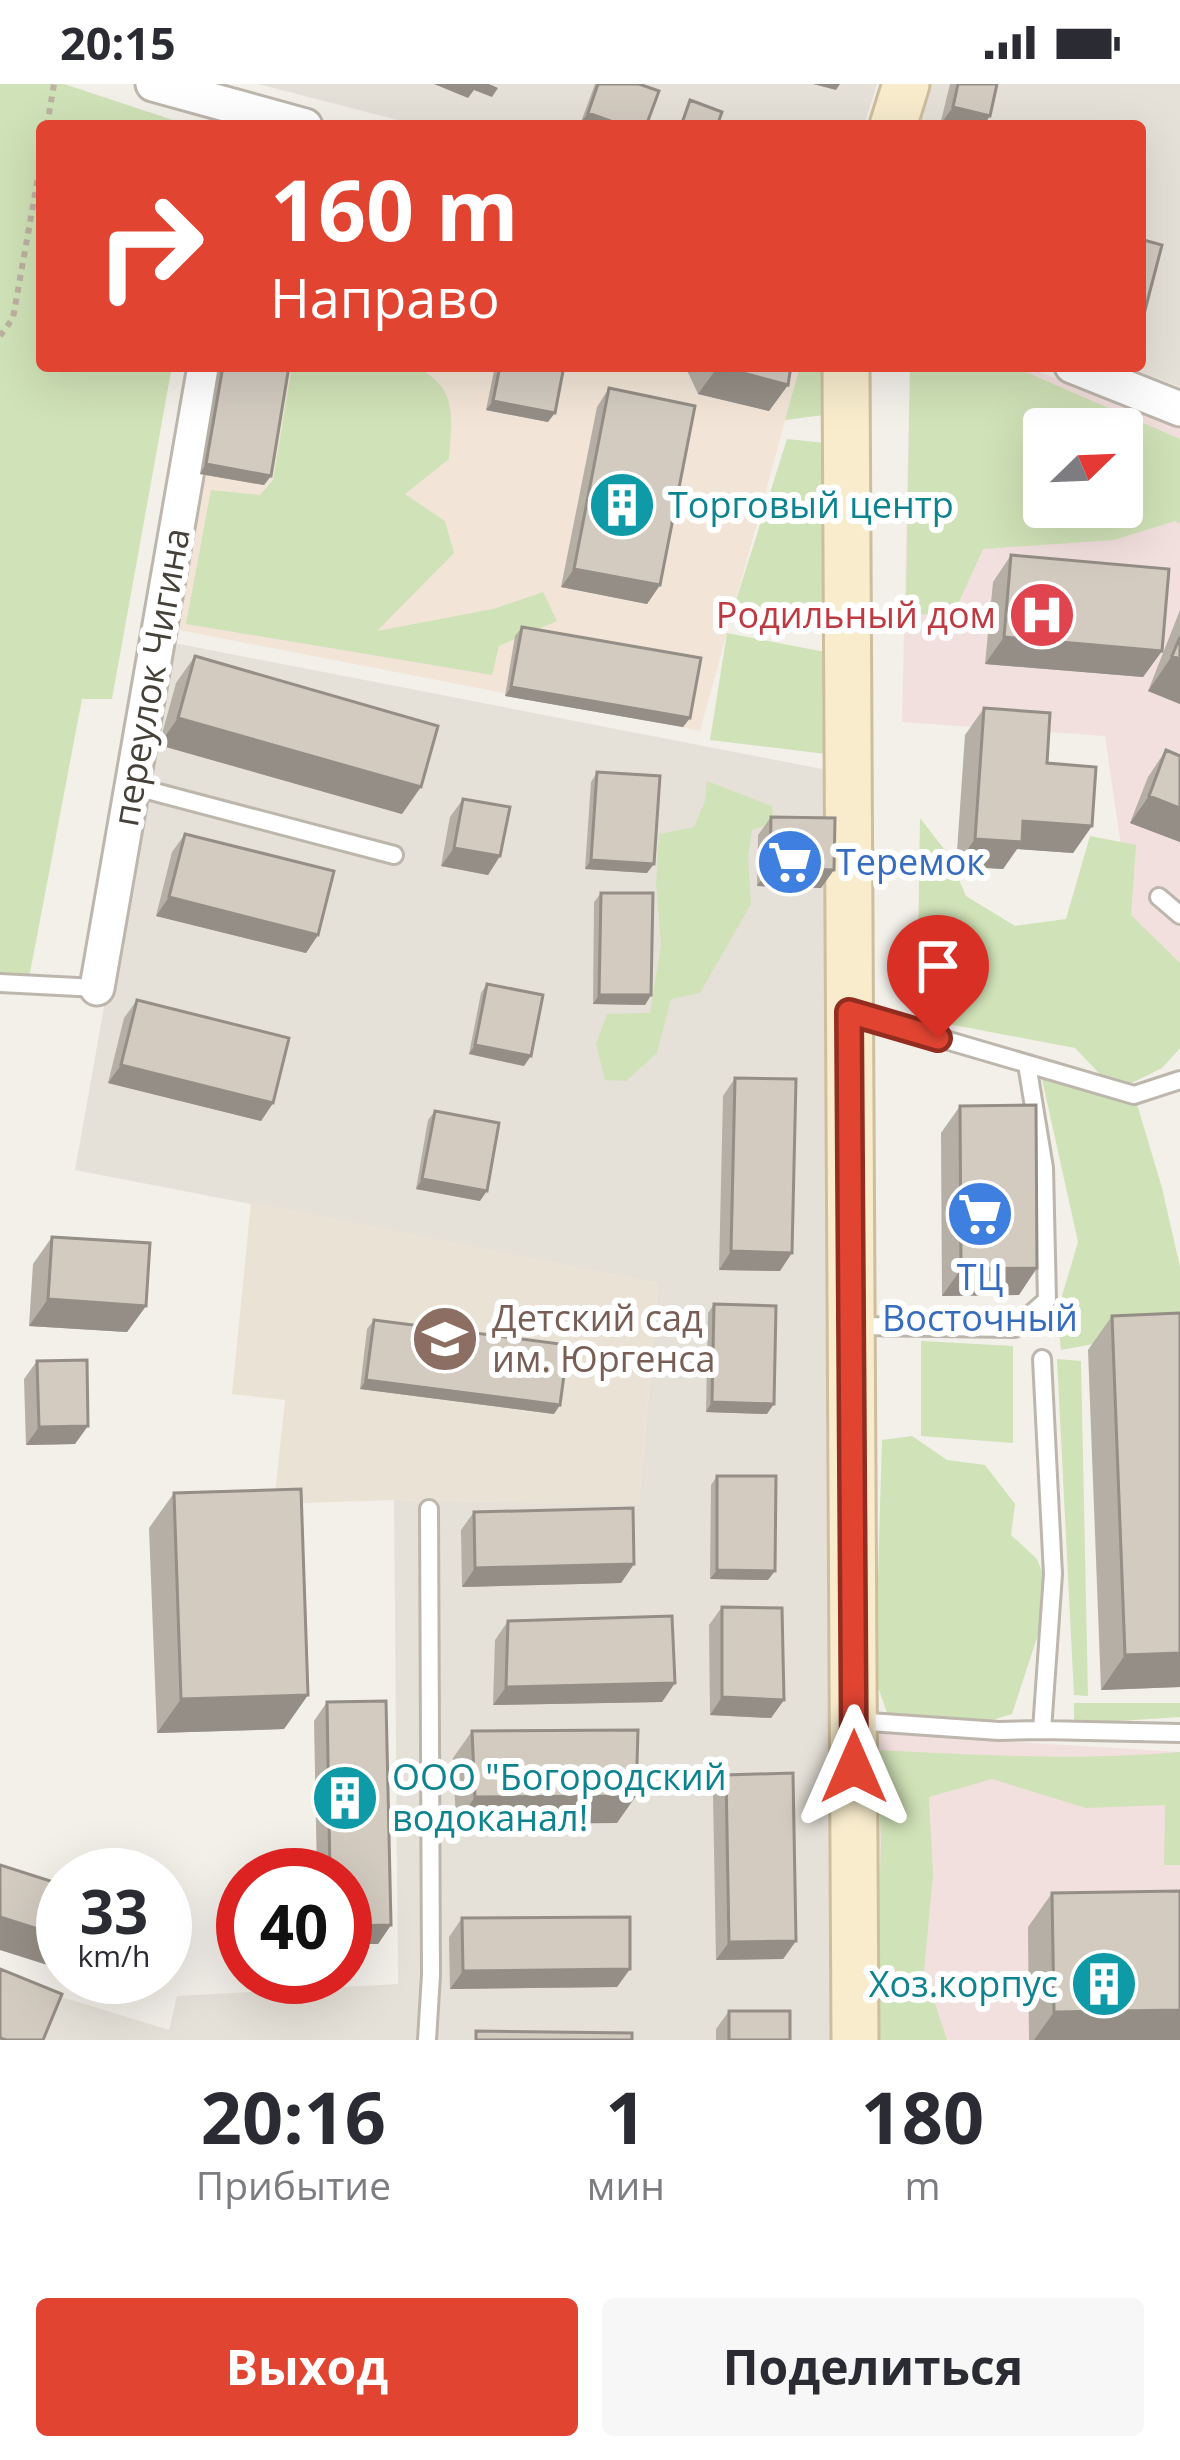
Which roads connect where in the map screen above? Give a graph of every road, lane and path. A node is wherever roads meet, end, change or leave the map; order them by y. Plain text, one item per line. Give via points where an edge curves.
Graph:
1 (54, 84) edge
2 (153, 84) edge
3 (906, 84) edge
4 (248, 118) edge
5 (48, 120) edge
6 (895, 120) edge
7 (36, 190) edge
8 (0, 335) edge
9 (204, 372) edge
10 (846, 372) edge
11 (1087, 372) edge
12 (1180, 409) edge
13 (132, 786) junction
14 (394, 855) dead end
15 (1160, 897) dead end
16 (1180, 915) edge
17 (0, 983) edge
18 (97, 988) joint
19 (849, 1012) junction
20 (1027, 1064) junction
21 (1180, 1080) edge
22 (852, 1325) junction
23 (1042, 1359) dead end
24 (429, 1509) dead end
25 (854, 1721) junction
26 (1042, 1730) junction
27 (1180, 1733) edge
28 (428, 2040) edge
29 (856, 2040) edge

1 - 5 path
2 - 4 street
3 - 6 street
7 - 8 path via 14,318
9 - 13 street, переулок Чигина
10 - 19 street
11 - 12 street
13 - 14 lane
13 - 18 street, переулок Чигина
15 - 16 lane
17 - 18 lane
19 - 20 lane
19 - 22 street
20 - 21 lane via 1134,1095
20 - 22 lane via 1044,1168 1047,1300 1015,1328
22 - 25 street
23 - 26 lane via 1053,1574
24 - 28 lane
25 - 26 lane
25 - 29 street
26 - 27 lane

